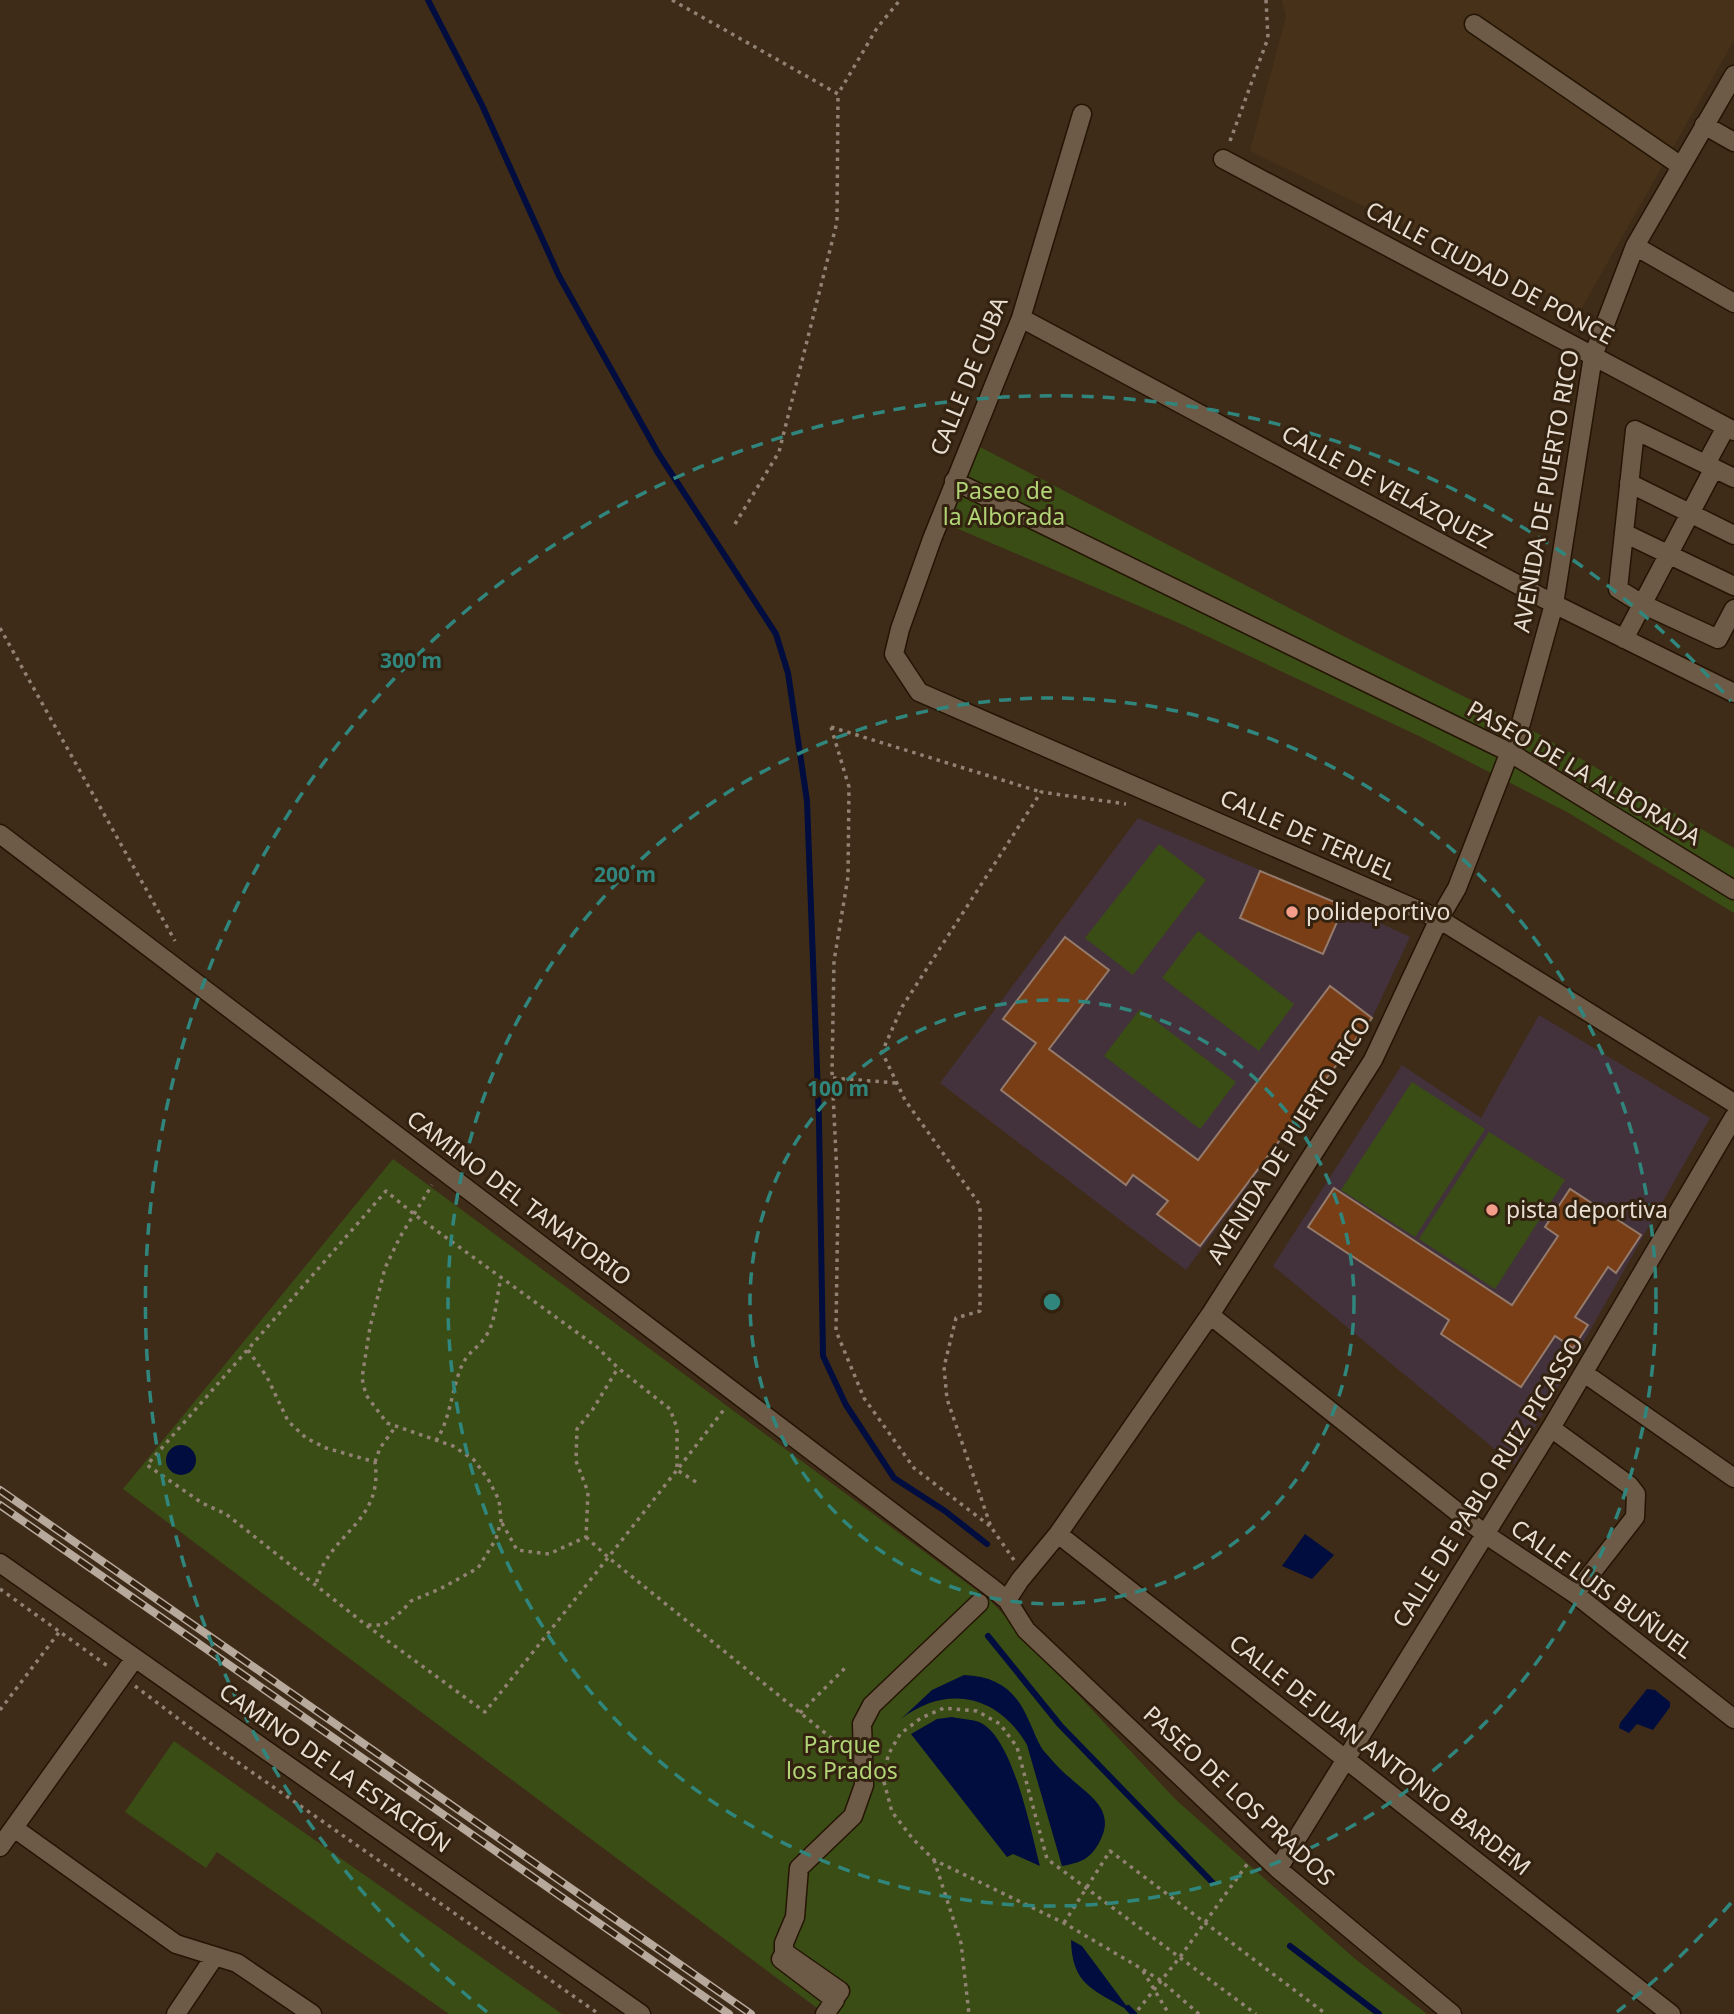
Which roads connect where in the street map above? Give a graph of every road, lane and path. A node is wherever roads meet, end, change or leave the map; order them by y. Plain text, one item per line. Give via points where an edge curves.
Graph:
1 (671, 0) edge
2 (900, 0) edge
3 (1266, 0) edge
4 (1474, 24) dead end
5 (1734, 75) edge
6 (838, 94) junction
7 (1082, 114) dead end
8 (1704, 125) junction
9 (1734, 142) edge
10 (1223, 159) joint
11 (1681, 166) junction
12 (1635, 246) junction
13 (1734, 303) edge
14 (1021, 318) junction
15 (1593, 356) junction
16 (1730, 429) edge
17 (1710, 466) junction
18 (1734, 478) edge
19 (954, 481) junction
20 (1629, 484) junction
21 (1690, 513) junction
22 (735, 524) dead end
23 (1624, 533) junction
24 (1734, 534) edge
25 (1668, 554) junction
26 (1734, 586) edge
27 (1554, 604) junction
28 (1642, 604) junction
29 (1734, 609) edge
30 (0, 628) edge
31 (1624, 639) junction
32 (894, 654) joint
33 (1734, 693) edge
34 (1509, 752) junction
35 (1041, 792) junction
36 (1128, 804) dead end
37 (0, 834) edge
38 (1734, 890) edge
39 (1438, 919) junction
40 (179, 950) dead end
41 (833, 1078) junction
42 (897, 1083) junction
43 (1734, 1103) edge
44 (1734, 1117) edge
45 (441, 1170) junction
46 (415, 1215) junction
47 (502, 1278) junction
48 (1210, 1315) junction
49 (248, 1350) junction
50 (618, 1368) junction
51 (1584, 1373) junction
52 (736, 1394) junction
53 (396, 1426) junction
54 (1551, 1428) junction
55 (436, 1441) junction
56 (375, 1462) junction
57 (677, 1470) junction
58 (1734, 1478) edge
59 (696, 1482) dead end
60 (501, 1521) junction
61 (991, 1527) junction
62 (1058, 1534) junction
63 (1485, 1534) junction
64 (586, 1537) junction
65 (609, 1558) junction
66 (1014, 1560) dead end
67 (0, 1563) edge
68 (316, 1585) junction
69 (0, 1588) edge
70 (1576, 1594) junction
71 (1007, 1600) junction
72 (979, 1603) dead end
73 (73, 1614) junction
74 (366, 1625) junction
75 (60, 1631) junction
76 (135, 1658) junction
77 (846, 1667) dead end
78 (122, 1676) junction
79 (0, 1710) edge
80 (800, 1713) junction
81 (1734, 1719) edge
82 (1346, 1759) junction
83 (864, 1763) junction
84 (884, 1782) junction
85 (14, 1828) junction
86 (0, 1847) edge
87 (934, 1860) junction
88 (1250, 1861) dead end
89 (1278, 1869) junction
90 (1086, 1889) junction
91 (1204, 1922) junction
92 (1064, 1923) junction
93 (215, 1956) junction
94 (1180, 1957) junction
95 (1142, 1969) junction
96 (1160, 1980) junction
97 (1153, 1989) junction
98 (830, 2007) edge
99 (1138, 2010) dead end
100 (176, 2014) edge
101 (312, 2014) edge
102 (599, 2014) edge
103 (641, 2014) edge
104 (969, 2014) edge
105 (1169, 2014) edge
106 (1199, 2014) edge
107 (1256, 2014) edge
108 (1326, 2014) edge
109 (1452, 2014) edge
110 (1671, 2014) edge

1 - 6 path
2 - 6 path via 877,28
3 - 10 path via 1268,38
4 - 11 street
5 - 8 street, AVENIDA DE PUERTO RICO
6 - 22 path via 837,222 779,452
7 - 14 street, CALLE DE CUBA
8 - 9 street
8 - 11 street, AVENIDA DE PUERTO RICO
10 - 15 street, CALLE CIUDAD DE PONCE
11 - 12 street, AVENIDA DE PUERTO RICO
12 - 13 street
12 - 15 street, AVENIDA DE PUERTO RICO
14 - 19 street, CALLE DE CUBA
14 - 27 street, CALLE DE VELÁZQUEZ
15 - 16 street, CALLE CIUDAD DE PONCE
15 - 27 street, AVENIDA DE PUERTO RICO
16 - 17 street
17 - 18 street
17 - 20 street via 1635,430
17 - 21 street
19 - 32 street, CALLE DE CUBA
19 - 34 street, PASEO DE LA ALBORADA
20 - 21 street
20 - 23 street
21 - 24 street
21 - 25 street
23 - 25 street
23 - 28 street via 1618,589
25 - 26 street
25 - 28 street
27 - 31 street, CALLE DE VELÁZQUEZ
27 - 34 street, AVENIDA DE PUERTO RICO
28 - 29 street via 1718,639
28 - 31 street
30 - 40 path
31 - 33 street, CALLE DE VELÁZQUEZ
32 - 39 street, CALLE DE TERUEL via 919,692
34 - 38 street, PASEO DE LA ALBORADA
34 - 39 street, AVENIDA DE PUERTO RICO via 1457,888
35 - 36 path
35 - 41 path via 831,727 849,787 848,877 834,961
35 - 42 path via 902,1007 881,1052
37 - 45 street, CAMINO DEL TANATORIO
39 - 43 street, CALLE DE TERUEL
39 - 48 street, AVENIDA DE PUERTO RICO via 1373,1060
41 - 42 path
41 - 61 path via 838,1197 836,1331 864,1398 914,1468
42 - 61 path via 911,1110 980,1205 980,1311 956,1318 944,1367 947,1399
44 - 51 street, CALLE DE PABLO RUIZ PICASSO
45 - 46 path
45 - 52 street, CAMINO DEL TANATORIO
46 - 47 path
46 - 49 path via 386,1191
46 - 53 path via 384,1268 362,1378 374,1408
47 - 50 path via 597,1347
47 - 55 path via 492,1324 467,1354
48 - 62 street, AVENIDA DE PUERTO RICO
48 - 63 street, CALLE LUIS BUÑUEL
49 - 56 path via 288,1421 306,1438
49 - 68 path via 147,1465 226,1514
50 - 57 path via 670,1409 677,1428
50 - 64 path via 577,1429 576,1461 588,1492
51 - 54 street, CALLE DE PABLO RUIZ PICASSO
51 - 58 street
52 - 57 path
52 - 71 street, CAMINO DEL TANATORIO
53 - 55 path
53 - 56 path
54 - 63 street, CALLE DE PABLO RUIZ PICASSO
54 - 70 street via 1636,1494 1635,1517
55 - 60 path via 474,1460 499,1500
56 - 68 path via 378,1479 372,1503 330,1552
57 - 59 path
57 - 65 path
60 - 64 path via 517,1550 549,1554
60 - 74 path via 478,1568 411,1601 384,1625
61 - 66 path
62 - 71 street, AVENIDA DE PUERTO RICO
62 - 82 street, CALLE DE JUAN ANTONIO BARDEM
63 - 70 street, CALLE LUIS BUÑUEL
63 - 82 street, CALLE DE PABLO RUIZ PICASSO
64 - 65 path
65 - 74 path via 485,1712
65 - 80 path
67 - 73 street, CAMINO DE LA ESTACIÓN
68 - 74 path
69 - 75 path
70 - 81 street, CALLE LUIS BUÑUEL
71 - 89 street, PASEO DE LOS PRADOS via 1026,1630
72 - 83 street via 872,1705 862,1724
73 - 75 path
73 - 76 street, CAMINO DE LA ESTACIÓN
75 - 78 path
75 - 79 path
76 - 78 street
76 - 103 street, CAMINO DE LA ESTACIÓN
77 - 80 path
78 - 85 street
78 - 102 path via 213,1745
80 - 83 path
82 - 89 street, CALLE DE PABLO RUIZ PICASSO
82 - 110 street, CALLE DE JUAN ANTONIO BARDEM
83 - 84 path
83 - 98 street via 864,1784 853,1816 799,1867 795,1917 784,1943 784,1952 840,1991 837,1995 783,1956 780,1959
84 - 87 path via 892,1812
84 - 90 path via 888,1755 900,1734 944,1708 976,1711 1000,1724 1017,1747 1047,1859
85 - 86 street
85 - 93 street via 176,1944
87 - 92 path
87 - 104 path via 961,1943
88 - 91 path
89 - 109 street, PASEO DE LOS PRADOS
90 - 91 path via 1110,1851
90 - 92 path
90 - 94 path
91 - 94 path
91 - 108 path
92 - 95 path
93 - 100 street
93 - 101 street via 237,1963
94 - 96 path
94 - 107 path
95 - 96 path
95 - 97 path
96 - 97 path
96 - 106 path
97 - 99 path
97 - 105 path

